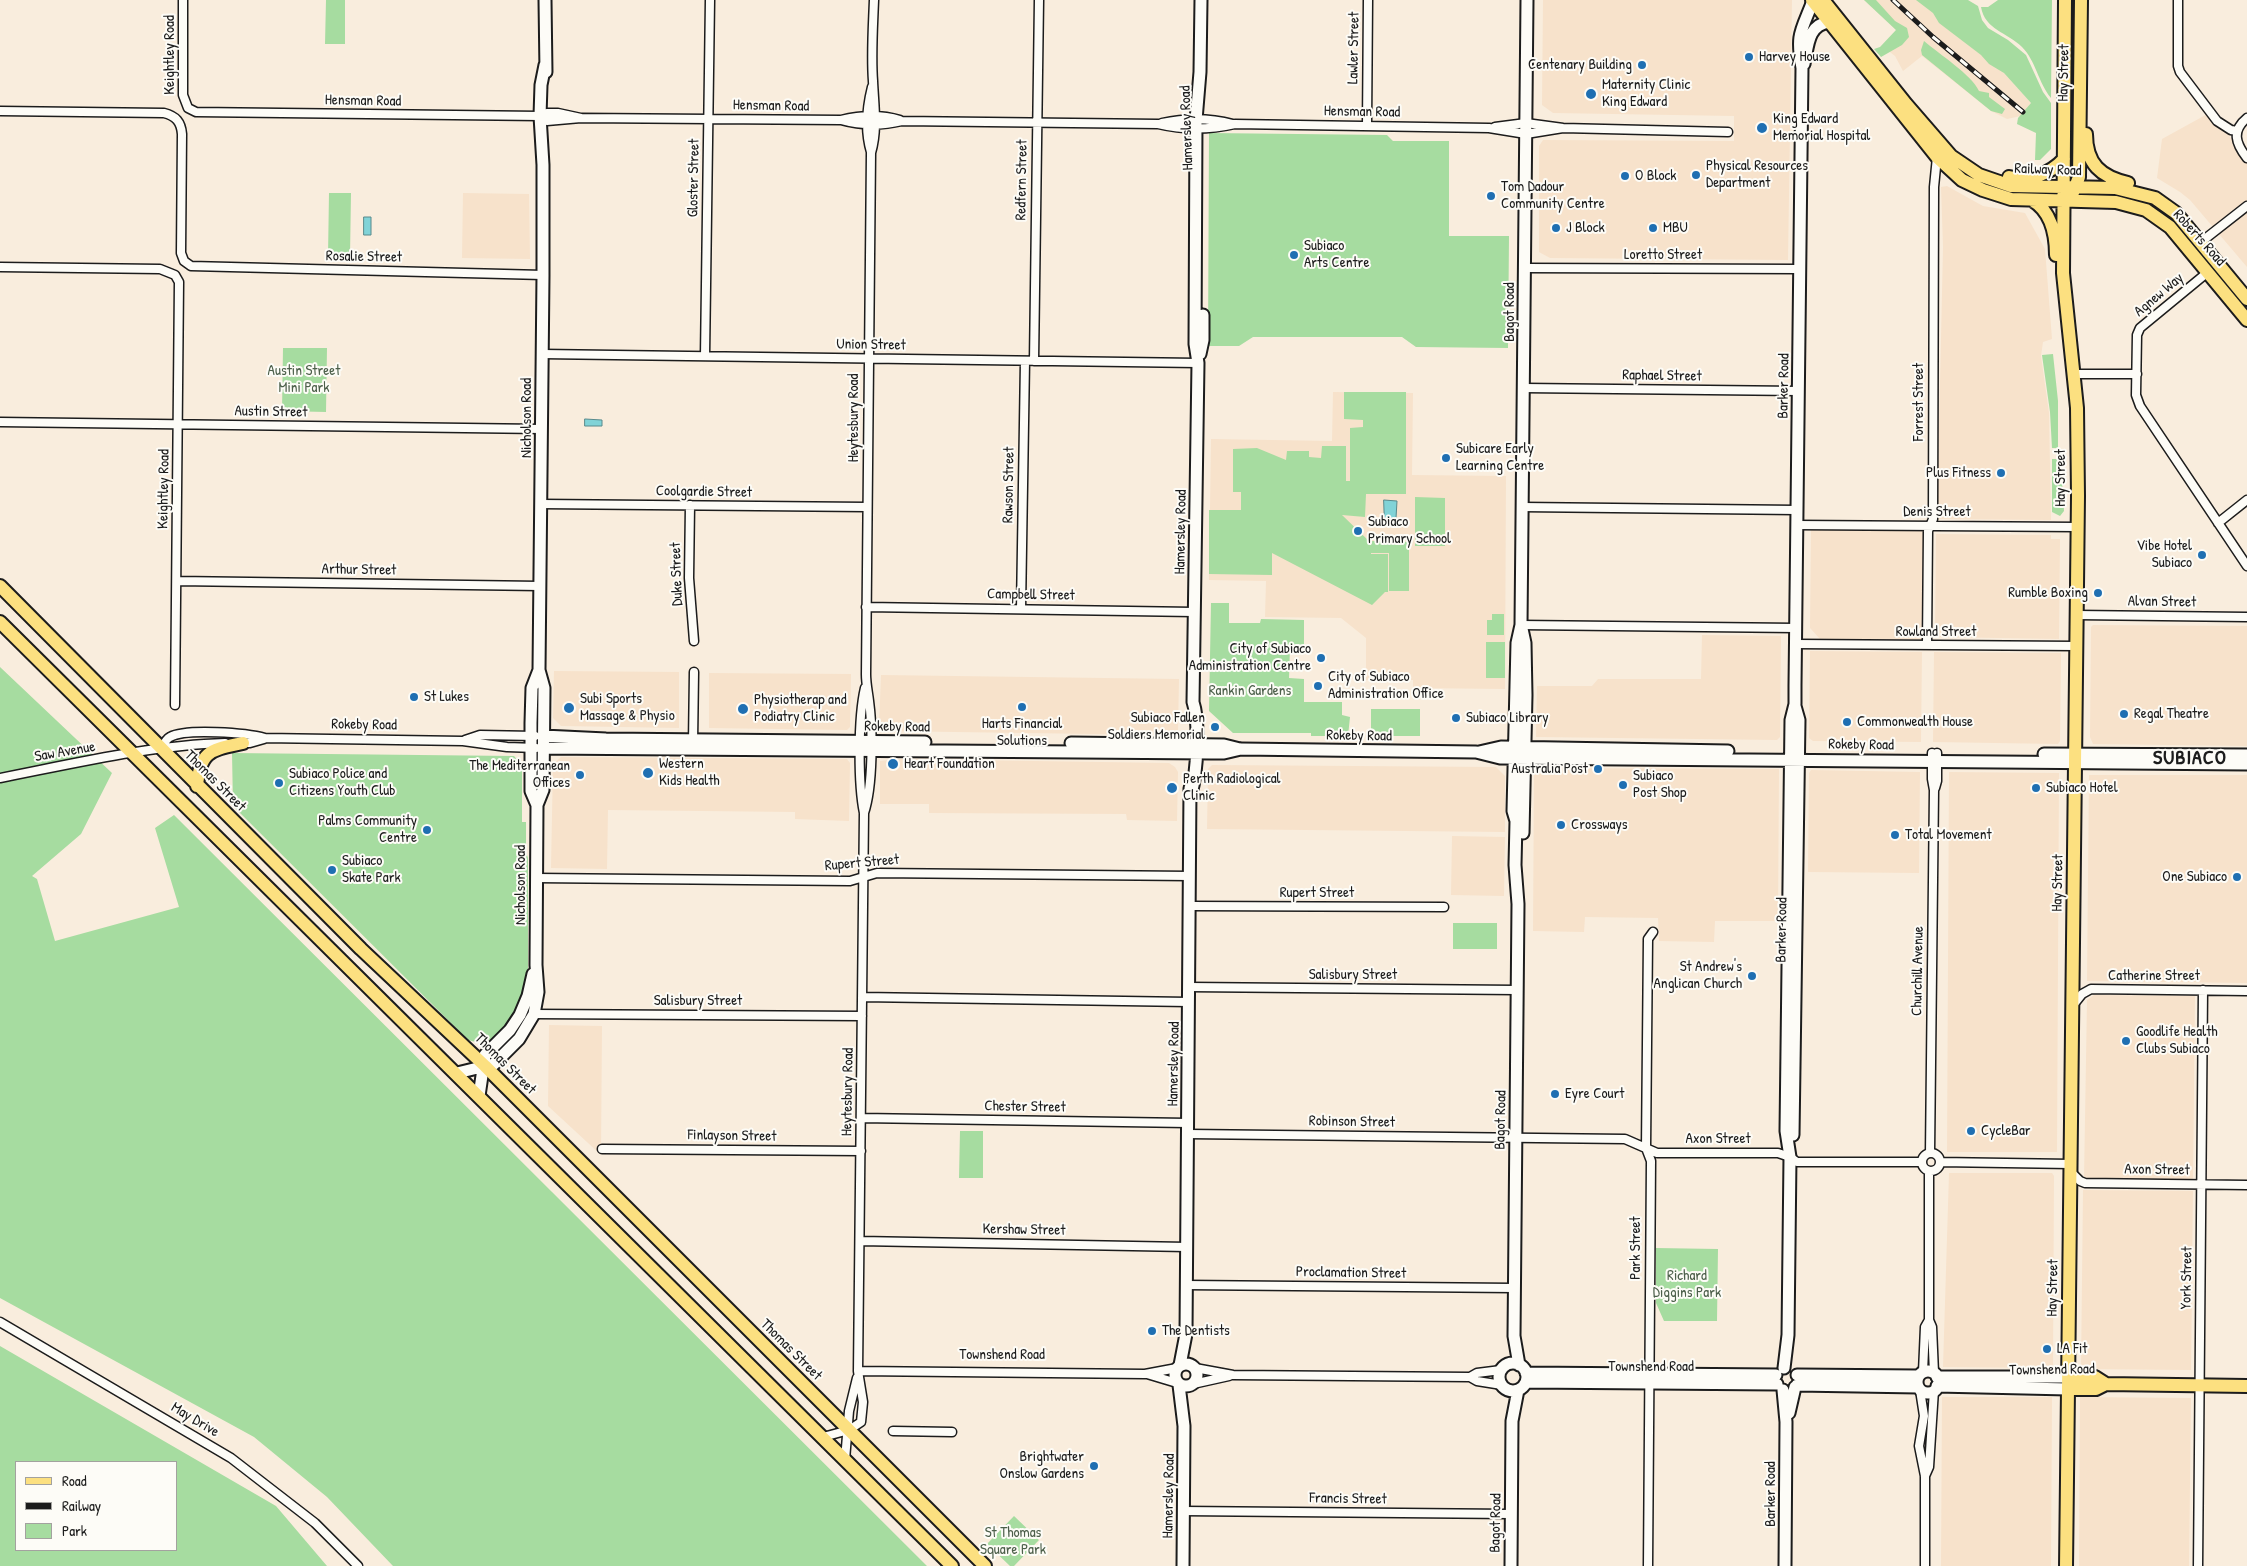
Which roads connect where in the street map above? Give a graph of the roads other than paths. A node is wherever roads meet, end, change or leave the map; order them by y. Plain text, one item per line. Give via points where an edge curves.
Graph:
1 (183, 0) edge
2 (545, 0) edge
3 (710, 0) edge
4 (874, 0) edge
5 (1039, 0) edge
6 (1201, 0) edge
7 (1368, 0) edge
8 (1527, 0) edge
9 (1816, 0) edge
10 (2065, 0) edge
11 (2081, 0) edge
12 (2178, 0) edge
13 (1829, 22) junction
14 (1802, 68) junction
15 (188, 108) joint
16 (0, 111) edge
17 (2080, 111) junction
18 (871, 116) junction
19 (545, 117) junction
20 (2247, 118) edge
21 (709, 119) junction
22 (841, 120) junction
23 (902, 121) junction
24 (1037, 122) junction
25 (1199, 124) junction
26 (871, 125) junction
27 (1367, 126) junction
28 (1526, 128) junction
29 (2237, 131) junction
30 (1728, 132) dead end
31 (1937, 157) junction
32 (2247, 158) edge
33 (2064, 159) junction
34 (1979, 175) junction
35 (2068, 192) junction
36 (2155, 198) junction
37 (2032, 200) junction
38 (2247, 206) edge
39 (2201, 242) junction
40 (0, 267) edge
41 (1525, 268) junction
42 (1800, 269) junction
43 (2208, 272) junction
44 (2063, 273) junction
45 (543, 275) junction
46 (2247, 299) edge
47 (2247, 320) edge
48 (542, 354) junction
49 (705, 356) junction
50 (868, 359) junction
51 (1025, 361) junction
52 (1034, 361) junction
53 (1198, 363) junction
54 (2074, 374) junction
55 (2137, 374) junction
56 (1524, 388) junction
57 (1799, 391) junction
58 (0, 422) edge
59 (179, 424) junction
60 (542, 429) junction
61 (2247, 500) edge
62 (541, 504) junction
63 (690, 505) junction
64 (867, 507) junction
65 (1522, 507) junction
66 (1797, 510) junction
67 (2218, 523) junction
68 (1797, 525) junction
69 (1930, 526) junction
70 (2077, 527) junction
71 (2247, 566) edge
72 (176, 582) junction
73 (0, 586) edge
74 (540, 586) junction
75 (866, 607) junction
76 (1021, 609) junction
77 (1194, 612) junction
78 (2076, 615) junction
79 (2247, 616) edge
80 (0, 622) edge
81 (1521, 625) junction
82 (1796, 628) junction
83 (694, 641) dead end
84 (1796, 644) junction
85 (1927, 645) junction
86 (2076, 646) junction
87 (540, 670) junction
88 (694, 672) dead end
89 (175, 705) dead end
90 (265, 738) junction
91 (463, 741) junction
92 (243, 742) junction
93 (531, 742) junction
94 (543, 742) junction
95 (693, 744) junction
96 (866, 745) junction
97 (161, 749) junction
98 (1192, 749) junction
99 (1519, 753) junction
100 (135, 754) junction
101 (1795, 755) junction
102 (2247, 756) edge
103 (1934, 757) junction
104 (2075, 758) junction
105 (2247, 764) edge
106 (0, 778) edge
107 (197, 786) junction
108 (537, 805) junction
109 (1190, 876) junction
110 (864, 877) junction
111 (536, 878) junction
112 (1190, 906) junction
113 (1444, 906) dead end
114 (1653, 932) dead end
115 (536, 964) junction
116 (1190, 987) junction
117 (1517, 990) junction
118 (2203, 990) junction
119 (2247, 991) edge
120 (862, 998) junction
121 (1189, 1002) junction
122 (2073, 1011) junction
123 (534, 1014) junction
124 (862, 1016) junction
125 (485, 1066) junction
126 (456, 1073) junction
127 (479, 1096) junction
128 (861, 1118) junction
129 (1188, 1129) junction
130 (1516, 1138) junction
131 (1646, 1148) junction
132 (602, 1149) dead end
133 (861, 1151) junction
134 (1930, 1153) junction
135 (1790, 1157) junction
136 (1921, 1162) junction
137 (1940, 1162) junction
138 (2071, 1168) junction
139 (1929, 1172) junction
140 (2201, 1184) junction
141 (2247, 1185) edge
142 (860, 1241) junction
143 (1187, 1247) junction
144 (1186, 1285) junction
145 (1514, 1288) junction
146 (0, 1322) edge
147 (1186, 1334) junction
148 (1178, 1367) junction
149 (1194, 1367) junction
150 (858, 1371) junction
151 (1145, 1374) junction
152 (1233, 1374) junction
153 (1470, 1377) junction
154 (1513, 1377) junction
155 (1650, 1379) junction
156 (1788, 1379) junction
157 (1928, 1381) junction
158 (2068, 1383) junction
159 (1185, 1384) junction
160 (2199, 1385) junction
161 (2247, 1386) edge
162 (849, 1430) junction
163 (893, 1431) dead end
164 (952, 1432) dead end
165 (823, 1437) junction
166 (845, 1461) junction
167 (1926, 1476) junction
168 (1183, 1511) junction
169 (1511, 1514) junction
170 (358, 1566) edge
171 (952, 1566) edge
172 (985, 1566) edge
173 (1183, 1566) edge
174 (1511, 1566) edge
175 (1648, 1566) edge
176 (1785, 1566) edge
177 (1925, 1566) edge
178 (2066, 1566) edge
179 (2198, 1566) edge

1 - 15 street, Keightley Road via 183,95
2 - 19 main road, Nicholson Road via 545,65 541,85
3 - 21 street, Gloster Street
4 - 18 street, Heytesbury Road
5 - 24 street, Redfern Street
6 - 25 main road, Hamersley Road
7 - 27 street, Lawler Street
8 - 28 main road, Bagot Road
9 - 13 main road
9 - 14 main road, Barker Road via 1800,33
9 - 34 main road, Railway Road via 1951,156
10 - 33 main road, Hay Street
11 - 17 main road, Hay Street
12 - 29 street via 2180,72 2217,121
13 - 14 main road, Barker Road via 1818,24 1812,31
13 - 31 main road, Roberts Road
14 - 42 main road, Barker Road
15 - 19 street, Hensman Road via 206,113
16 - 45 street, Rosalie Street via 172,114 181,126 182,134 181,253 186,263 200,268
17 - 35 main road, Hay Street via 2078,177
17 - 36 main road via 2086,124 2089,156 2098,170 2114,180 2140,187
18 - 22 street, Hensman Road
18 - 23 street, Hensman Road
18 - 26 street, Heytesbury Road
19 - 21 street, Hensman Road
19 - 45 main road, Nicholson Road via 540,142
20 - 29 street
21 - 22 street, Hensman Road
21 - 49 street, Gloster Street
22 - 26 street, Hensman Road
23 - 24 street, Hensman Road
23 - 26 street, Hensman Road
24 - 25 street, Hensman Road via 1158,124 1176,128
24 - 52 street, Redfern Street
25 - 27 street, Hensman Road via 1220,121 1234,124
25 - 53 main road, Hamersley Road via 1195,344
26 - 50 street, Heytesbury Road via 875,141 871,153
27 - 28 street, Hensman Road
28 - 30 street, Hensman Road
28 - 41 main road, Bagot Road
29 - 32 street via 2237,144
31 - 37 main road, Roberts Road via 1962,180 1983,190 2011,199
31 - 69 street, Forrest Street via 1933,519
33 - 34 main road via 2050,171 2033,177
33 - 35 main road, Hay Street
34 - 35 main road, Railway Road via 2012,186
35 - 36 main road, Railway Road via 2115,188
35 - 37 main road, Roberts Road
35 - 43 main road, Roberts Road via 2146,210 2170,227
35 - 44 main road, Hay Street
36 - 39 main road, Railway Road via 2176,213
37 - 44 main road via 2048,216 2056,244 2056,258
38 - 39 street
39 - 46 main road, Railway Road
40 - 59 street, Keightley Road via 160,269 174,275 180,287
41 - 42 street, Loretto Street
41 - 56 main road, Bagot Road
42 - 57 main road, Barker Road
43 - 47 main road, Roberts Road
43 - 55 street, Agnew Way via 2140,328
44 - 54 main road, Hay Street
45 - 48 main road, Nicholson Road
48 - 49 street, Union Street
48 - 60 main road, Nicholson Road
49 - 50 street, Union Street
50 - 51 street, Union Street
50 - 64 street, Heytesbury Road
51 - 52 street, Union Street
51 - 76 street, Rawson Street
52 - 53 street, Union Street
53 - 77 main road, Hamersley Road
54 - 55 street
54 - 70 main road, Hay Street
55 - 67 street via 2136,395 2140,406
56 - 57 street, Raphael Street
56 - 65 main road, Bagot Road
57 - 66 main road, Barker Road
58 - 59 street, Austin Street
59 - 60 street, Austin Street
59 - 72 street, Keightley Road
60 - 62 main road, Nicholson Road
61 - 67 street
62 - 63 street, Coolgardie Street
62 - 74 main road, Nicholson Road
63 - 64 street, Coolgardie Street
63 - 83 street, Duke Street via 689,578
64 - 75 street, Heytesbury Road
65 - 66 street
65 - 81 main road, Bagot Road
66 - 68 main road, Barker Road
67 - 71 street
68 - 69 street, Denis Street
68 - 82 main road, Barker Road
69 - 70 street, Denis Street
69 - 85 street, Forrest Street
70 - 78 main road, Hay Street
72 - 74 street, Arthur Street
72 - 89 street, Keightley Road
73 - 97 main road, Thomas Street
74 - 87 main road, Nicholson Road
75 - 76 street, Campbell Street
75 - 96 street, Heytesbury Road via 866,684 862,702
76 - 77 street, Campbell Street
77 - 98 main road, Hamersley Road via 1193,702 1196,712
78 - 79 street, Alvan Street
78 - 86 main road, Hay Street
80 - 100 main road
81 - 82 street
81 - 99 main road, Bagot Road via 1517,644
82 - 84 main road, Barker Road
84 - 85 street, Rowland Street
84 - 101 main road, Barker Road via 1795,704 1791,720
85 - 86 street, Rowland Street
86 - 104 main road, Hay Street
87 - 93 main road, Nicholson Road via 532,688
87 - 94 main road, Nicholson Road via 544,688
88 - 95 street
90 - 91 street, Rokeby Road
90 - 92 street, Rokeby Road
90 - 97 street, Rokeby Road via 250,734 185,734 168,738
91 - 93 street, Rokeby Road via 508,747
91 - 93 street, Rokeby Road via 480,735
92 - 97 street, Rokeby Road
92 - 107 main road via 221,747 206,755 200,764
93 - 94 street, Rokeby Road
93 - 94 street, Rokeby Road
93 - 108 main road, Nicholson Road via 531,791
94 - 95 main road, Rokeby Road
94 - 108 main road, Nicholson Road via 543,790
95 - 96 main road, Rokeby Road
96 - 98 main road, Rokeby Road
96 - 110 street, Heytesbury Road via 869,799 864,813
97 - 100 street, Rokeby Road
97 - 107 main road, Thomas Street
98 - 99 main road, Rokeby Road via 1224,745 1241,749 1476,752 1500,758
98 - 109 main road, Hamersley Road via 1188,780 1191,794
99 - 101 main road, Rokeby Road
99 - 117 main road, Bagot Road via 1513,811 1518,904
100 - 106 street, Saw Avenue
100 - 126 main road
101 - 103 main road, Rokeby Road
101 - 135 main road, Barker Road via 1786,1131
102 - 104 main road, Rokeby Road
103 - 104 main road, Rokeby Road
103 - 134 street, Churchill Avenue via 1937,781 1934,790
104 - 105 main road, Rokeby Road
104 - 122 main road, Hay Street
107 - 125 main road, Thomas Street via 361,949
108 - 111 main road, Nicholson Road
109 - 110 street, Rupert Street via 877,873
109 - 112 main road, Hamersley Road
110 - 111 street, Rupert Street via 850,881
110 - 120 street, Heytesbury Road
111 - 115 main road, Nicholson Road
112 - 113 street, Rupert Street
112 - 116 main road, Hamersley Road
114 - 131 street, Park Street via 1648,939
115 - 123 main road, Nicholson Road via 538,992
115 - 125 main road, Nicholson Road via 520,1015 485,1055
116 - 117 street, Salisbury Street
116 - 121 main road, Hamersley Road
117 - 130 main road, Bagot Road
118 - 119 street, Catherine Street
118 - 122 street, Catherine Street via 2091,989 2076,1001
118 - 140 street, York Street
120 - 121 street
120 - 124 street, Heytesbury Road
121 - 129 main road, Hamersley Road
122 - 138 main road, Hay Street
123 - 124 street, Salisbury Street
123 - 125 main road, Nicholson Road via 508,1050 494,1064
124 - 128 street, Heytesbury Road
125 - 126 main road, Nicholson Road
125 - 127 main road, Nicholson Road
125 - 162 main road, Thomas Street
126 - 127 main road
127 - 165 main road
128 - 129 street, Chester Street
128 - 133 street, Heytesbury Road
129 - 130 street, Robinson Street
129 - 143 main road, Hamersley Road
130 - 131 street, Axon Street via 1625,1139
130 - 145 main road, Bagot Road
131 - 135 street, Axon Street via 1657,1153 1778,1153
131 - 155 street, Park Street via 1650,1161
132 - 133 street, Finlayson Street
133 - 142 street, Heytesbury Road
134 - 136 street
134 - 137 street via 1938,1156
135 - 136 street, Axon Street via 1797,1162
135 - 156 main road, Barker Road
136 - 139 street
137 - 138 street, Axon Street
137 - 139 street via 1937,1170
138 - 140 street, Axon Street via 2085,1183
138 - 158 main road, Hay Street
139 - 157 street via 1929,1320 1925,1327
140 - 141 street, Axon Street
140 - 160 street, York Street
142 - 143 street, Kershaw Street
142 - 150 street, Heytesbury Road
143 - 144 main road, Hamersley Road
144 - 145 street, Proclamation Street
144 - 147 main road, Hamersley Road
145 - 154 main road, Bagot Road
146 - 170 street, May Drive via 231,1458 315,1523
147 - 148 main road, Hamersley Road
147 - 149 main road, Hamersley Road
148 - 149 main road via 1187,1364
148 - 151 street, Townshend Road
148 - 159 main road via 1174,1376
149 - 152 street, Townshend Road
149 - 159 main road via 1197,1378
150 - 151 street, Townshend Road
150 - 162 street, Heytesbury Road
150 - 162 street, Heytesbury Road via 862,1418
151 - 159 street, Townshend Road
152 - 153 street, Townshend Road
152 - 159 street, Townshend Road
153 - 154 street, Townshend Road via 1477,1381
153 - 154 street, Townshend Road via 1477,1373
154 - 155 main road, Townshend Road
154 - 169 main road, Bagot Road
155 - 156 main road, Townshend Road
155 - 175 street, Park Street
156 - 157 main road, Townshend Road
156 - 176 main road, Barker Road
157 - 158 main road, Townshend Road
157 - 167 street via 1929,1467
157 - 167 street via 1919,1446
158 - 160 main road, Townshend Road via 2096,1389 2106,1384
158 - 178 main road, Hay Street
159 - 168 main road, Hamersley Road
160 - 161 main road, Townshend Road
160 - 179 street, York Street
162 - 165 street
162 - 166 street, Heytesbury Road
162 - 172 main road, Thomas Street
163 - 164 street
165 - 166 main road
166 - 171 main road
167 - 177 street
168 - 169 street, Francis Street
168 - 173 main road, Hamersley Road
169 - 174 main road, Bagot Road

